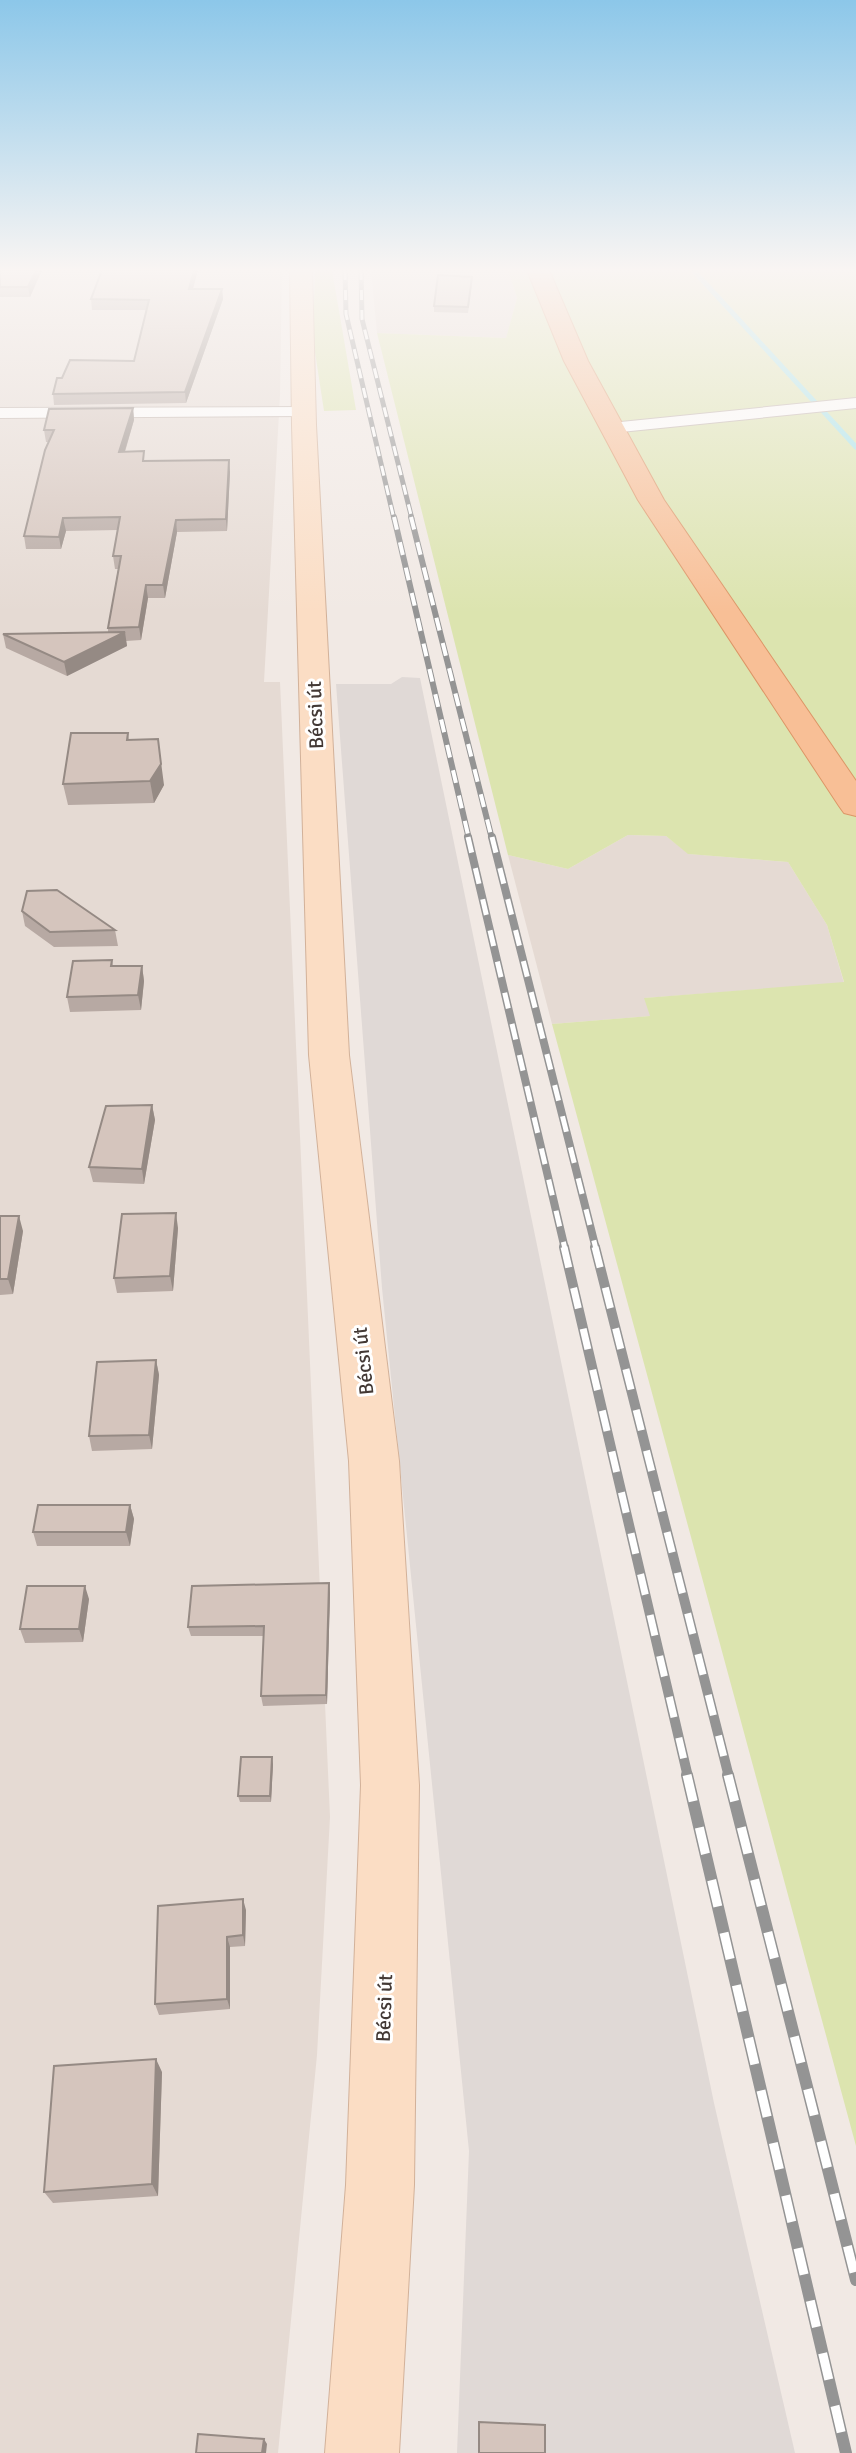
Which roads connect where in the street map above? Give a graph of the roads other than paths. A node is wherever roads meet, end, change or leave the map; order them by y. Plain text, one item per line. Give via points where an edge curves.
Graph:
1 (303, 384) edge
2 (588, 384) edge
3 (856, 403) edge
4 (303, 412) junction
5 (0, 413) edge
6 (611, 428) junction
7 (856, 806) edge
8 (362, 2453) edge

1 - 4 street, Bécsi út
2 - 6 main road
3 - 6 street
4 - 5 street
4 - 8 street, Bécsi út via 329,1055 374,1461 390,1785 380,2185
6 - 7 main road via 651,500

